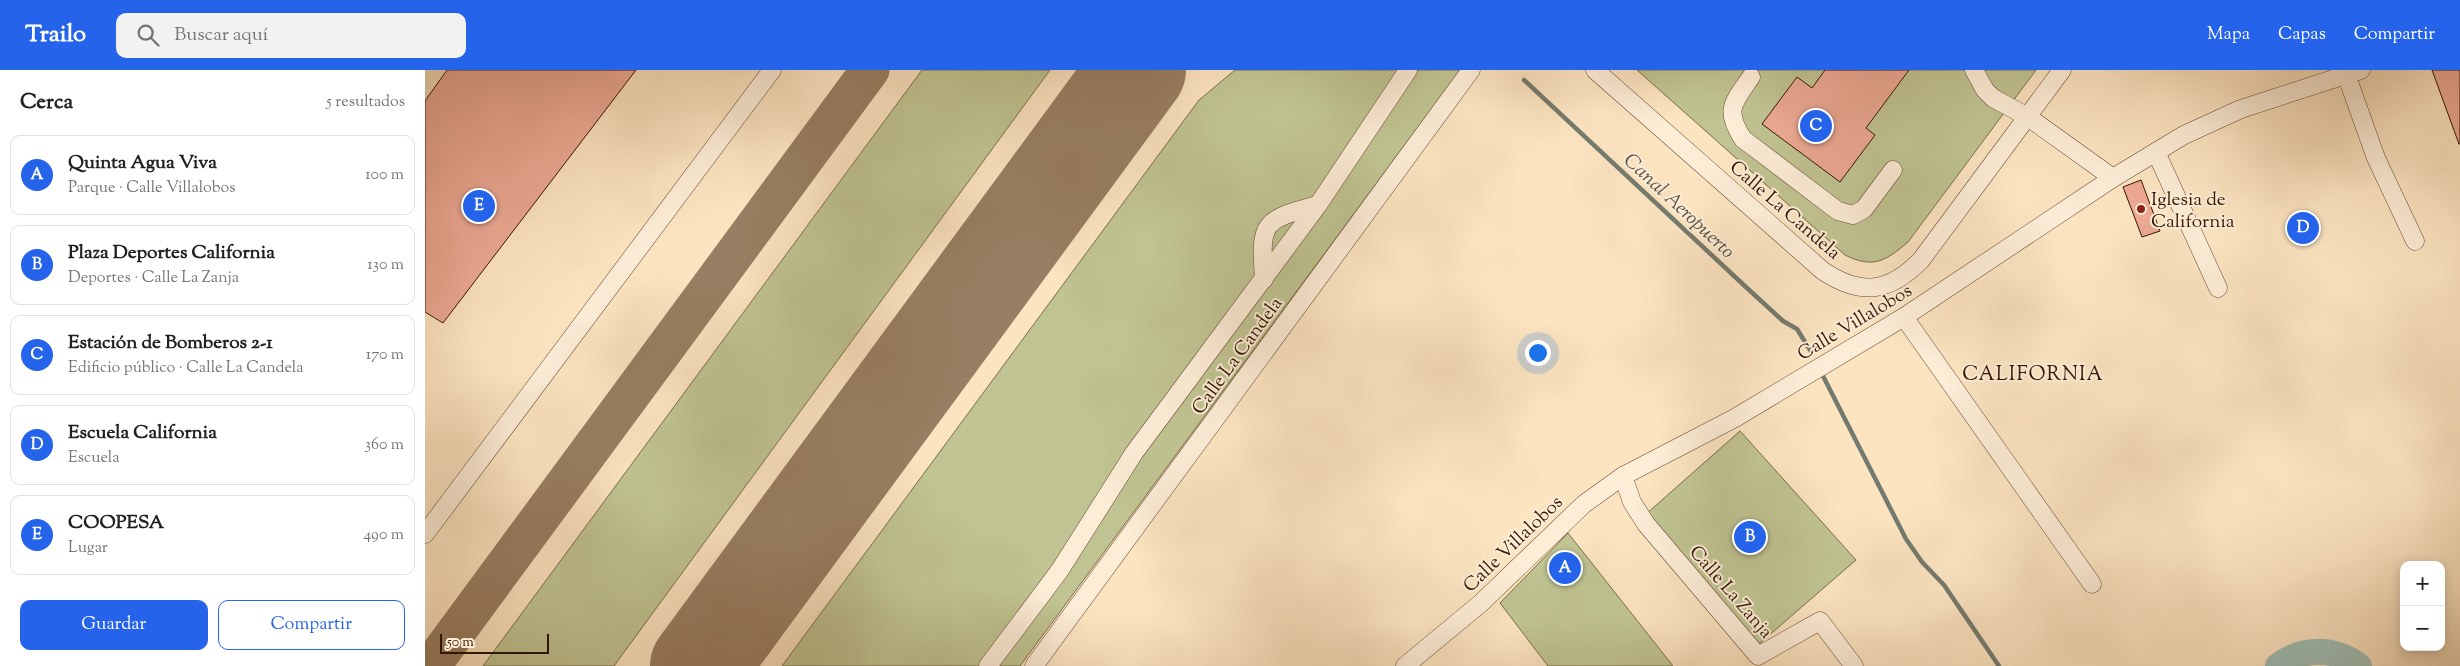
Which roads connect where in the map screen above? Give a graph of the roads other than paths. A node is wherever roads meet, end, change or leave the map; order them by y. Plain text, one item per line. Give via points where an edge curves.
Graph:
1 (772, 70) edge
2 (1408, 70) edge
3 (1471, 70) edge
4 (1595, 70) edge
5 (1975, 70) edge
6 (2062, 70) edge
7 (1750, 72) edge
8 (2353, 72) edge
9 (2028, 118) junction
10 (2156, 152) junction
11 (1893, 170) dead end
12 (2113, 178) junction
13 (1318, 206) junction
14 (2415, 242) dead end
15 (1264, 279) junction
16 (2218, 288) dead end
17 (1904, 317) junction
18 (1623, 476) junction
19 (425, 534) edge
20 (2092, 584) dead end
21 (988, 666) edge
22 (1034, 666) edge
23 (1405, 666) edge
24 (1853, 666) edge

1 - 19 street
2 - 13 street
3 - 22 street, Calle La Candela
4 - 9 street, Calle La Candela via 1823,271 1851,286 1867,288 1897,280 1921,260
5 - 9 street via 1993,98
6 - 9 street, Calle La Candela
7 - 11 street via 1734,101 1732,122 1743,139 1837,211 1853,215 1864,209
8 - 10 street, Calle Villalobos via 2234,112
8 - 14 street via 2376,158
9 - 12 street
10 - 12 street, Calle Villalobos
10 - 16 street
12 - 17 street, Calle Villalobos
13 - 15 street
13 - 15 street via 1276,219 1265,228 1261,246
15 - 21 street via 1134,453 1060,570
17 - 18 street, Calle Villalobos via 1735,418
17 - 20 street
18 - 23 street, Calle Villalobos via 1584,504 1481,603
18 - 24 street, Calle La Zanja via 1632,502 1647,524 1758,656 1820,622

